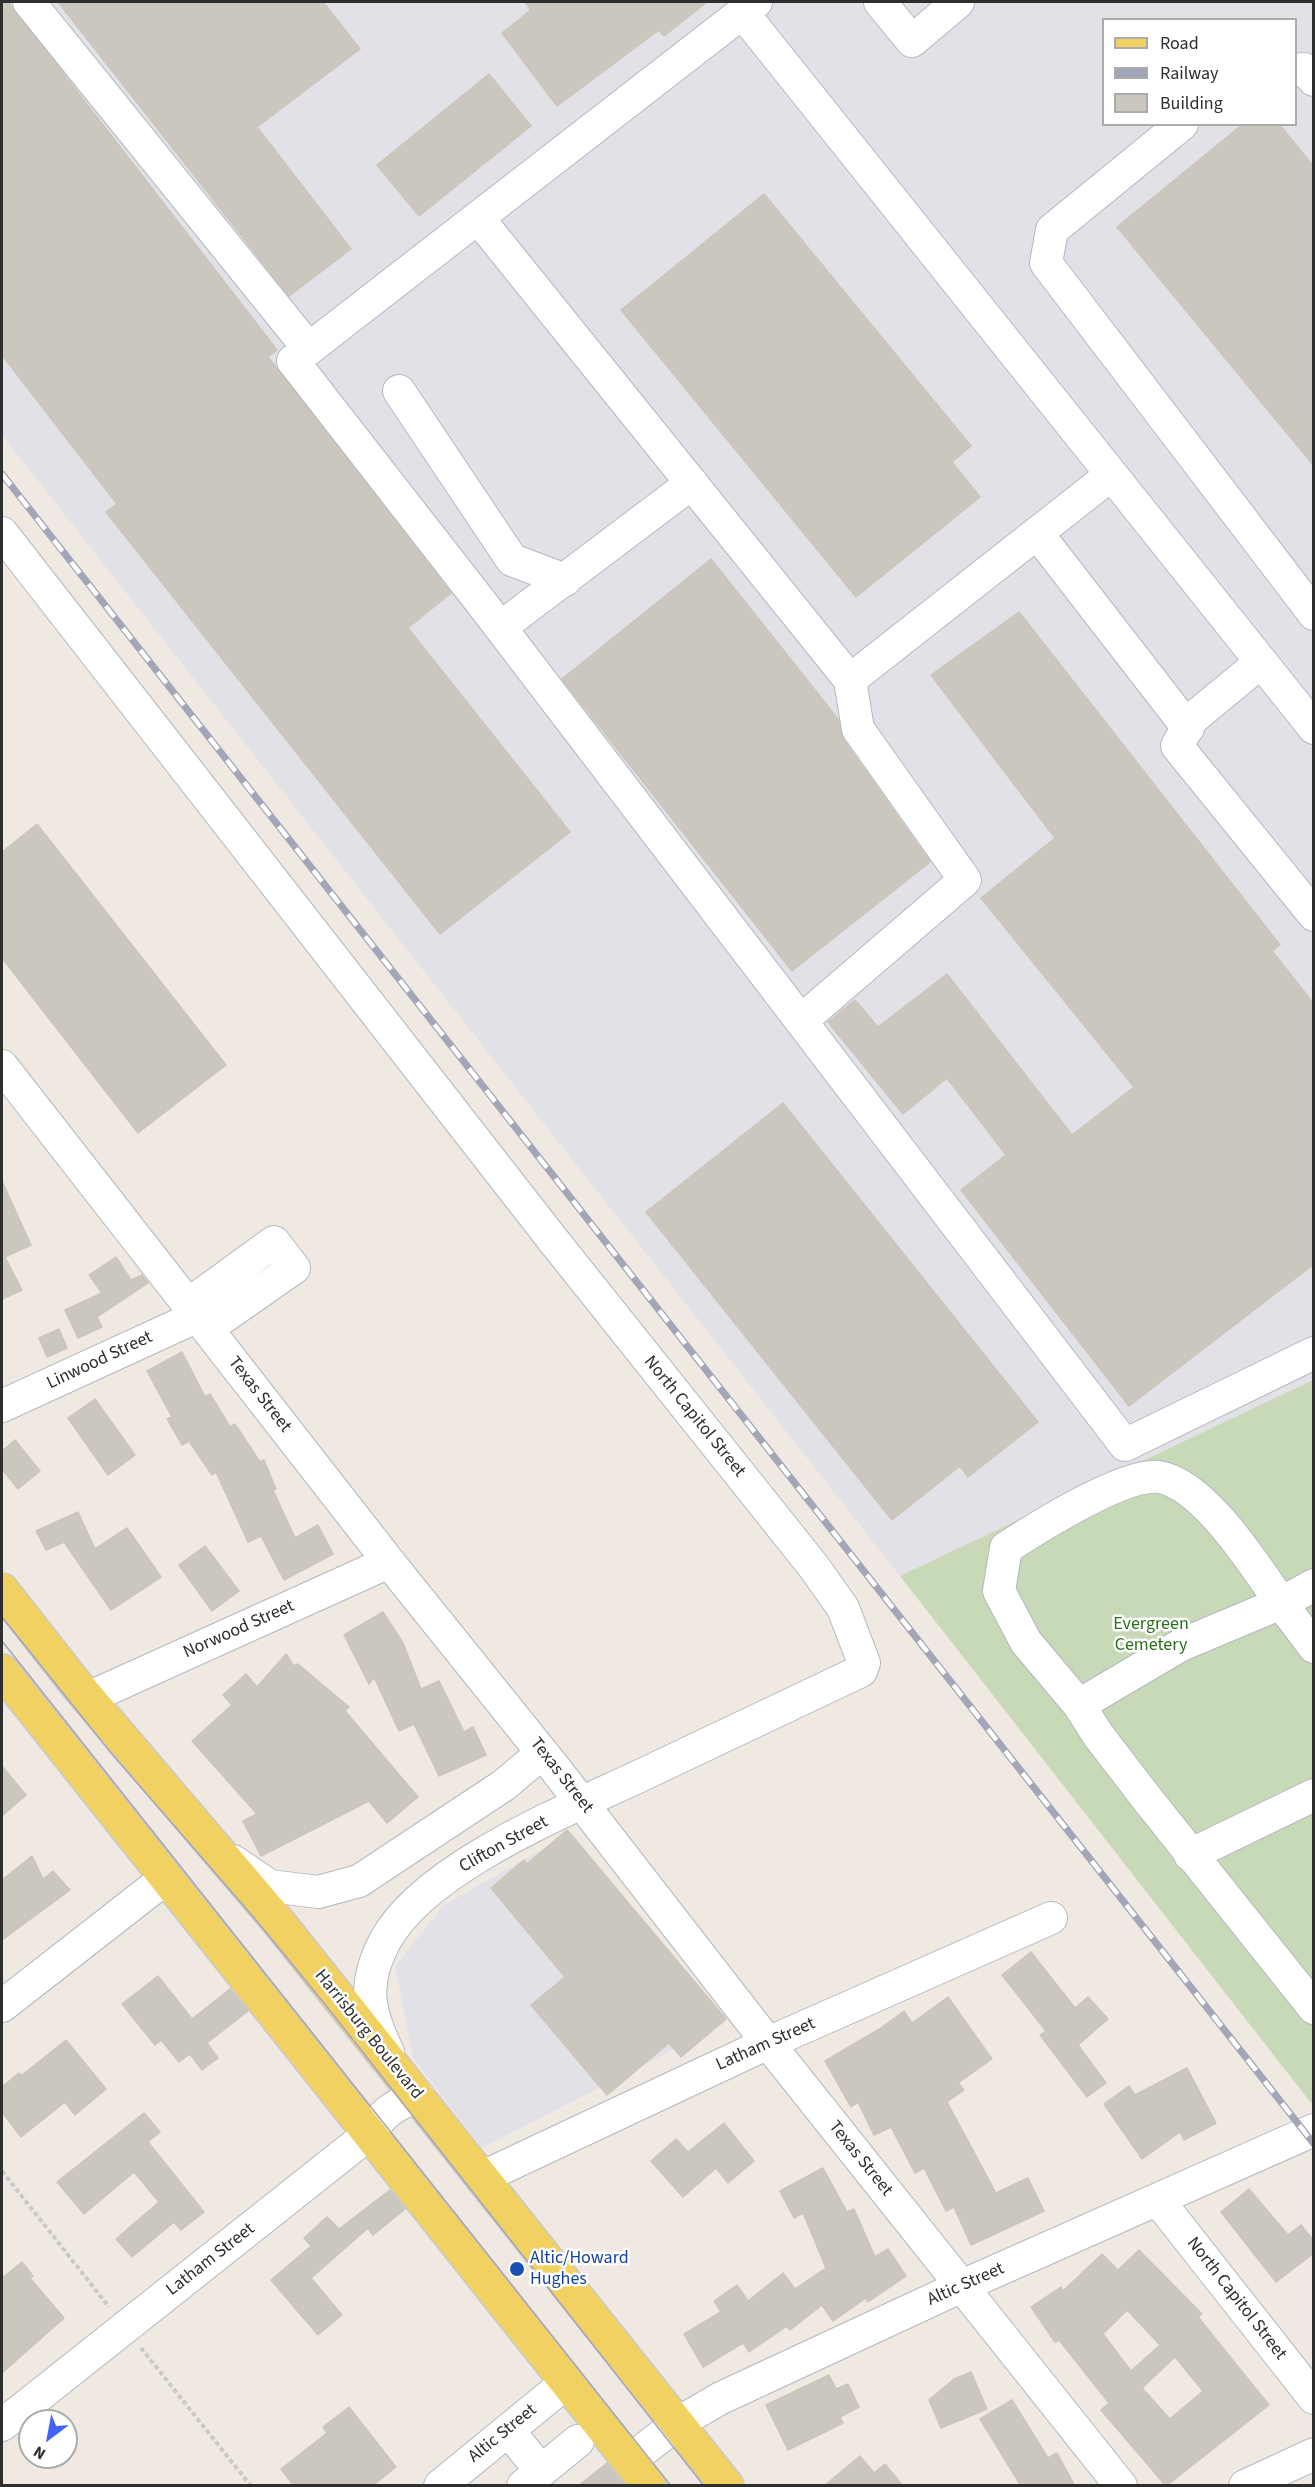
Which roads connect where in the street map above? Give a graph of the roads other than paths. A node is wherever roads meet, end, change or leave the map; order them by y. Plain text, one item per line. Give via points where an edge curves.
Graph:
1 (29, 2) edge
2 (880, 2) edge
3 (958, 2) edge
4 (749, 7) edge
5 (1297, 70) edge
6 (1314, 80) edge
7 (1180, 126) edge
8 (478, 218) junction
9 (309, 349) junction
10 (399, 391) dead end
11 (1112, 475) junction
12 (692, 483) junction
13 (2, 533) edge
14 (1037, 533) junction
15 (565, 580) junction
16 (1314, 614) edge
17 (501, 627) junction
18 (1261, 662) junction
19 (850, 680) junction
20 (1188, 728) junction
21 (1314, 728) edge
22 (1314, 915) edge
23 (802, 1020) junction
24 (3, 1072) edge
25 (198, 1316) junction
26 (1314, 1353) edge
27 (2, 1406) edge
28 (389, 1562) junction
29 (1314, 1585) edge
30 (2, 1590) edge
31 (1281, 1603) junction
32 (1314, 1647) edge
33 (2, 1671) edge
34 (861, 1671) joint
35 (88, 1698) junction
36 (1079, 1704) junction
37 (542, 1753) junction
38 (1314, 1796) edge
39 (582, 1803) junction
40 (220, 1853) junction
41 (1190, 1855) junction
42 (166, 1878) junction
43 (1051, 1918) dead end
44 (2, 2006) edge
45 (1314, 2008) edge
46 (768, 2043) junction
47 (395, 2067) junction
48 (419, 2097) junction
49 (1314, 2130) edge
50 (369, 2134) junction
51 (483, 2177) junction
52 (1158, 2200) junction
53 (962, 2286) junction
54 (567, 2382) junction
55 (1314, 2398) edge
56 (678, 2423) junction
57 (2, 2425) edge
58 (508, 2430) junction
59 (578, 2441) dead end
60 (1314, 2454) edge
61 (639, 2473) edge
62 (532, 2478) edge
63 (440, 2486) edge
64 (727, 2486) edge
65 (1121, 2486) edge
66 (1245, 2486) edge

1 - 9 street
2 - 3 street via 912,40
4 - 8 street
4 - 11 street
5 - 6 street via 1304,69
7 - 16 street via 1052,230 1046,263
8 - 9 street
8 - 12 street
9 - 17 street via 293,361
10 - 15 street via 512,560
11 - 14 street
11 - 18 street
12 - 15 street
12 - 19 street
13 - 34 street, North Capitol Street via 837,1599 861,1651
14 - 19 street
14 - 20 street
15 - 17 street
17 - 23 street
18 - 20 street via 1192,719
18 - 21 street
19 - 23 street via 858,729 965,880
20 - 22 street via 1177,746
23 - 26 street via 1125,1445
24 - 25 street, Texas Street
25 - 27 street, Linwood Street
25 - 28 street, Texas Street
28 - 35 street, Norwood Street
28 - 37 street, Texas Street
29 - 31 street
30 - 35 main road, Harrisburg Boulevard
31 - 32 street
31 - 36 street via 1181,1645
31 - 36 street via 1224,1525 1185,1486 1157,1476 1126,1483 1060,1512 1006,1548 999,1591 1026,1642
33 - 42 main road
34 - 39 street, Clifton Street
35 - 40 main road, Harrisburg Boulevard
36 - 41 street via 1098,1735
37 - 39 street, Texas Street
37 - 40 street via 504,1785 359,1881 318,1892 270,1886
38 - 41 street
39 - 46 street, Texas Street
39 - 47 street, Clifton Street via 490,1849 418,1897 386,1939 369,1988 371,2014
40 - 47 main road, Harrisburg Boulevard
41 - 45 street
42 - 44 street
42 - 50 main road
43 - 46 street, Latham Street
46 - 51 street, Latham Street
46 - 53 street, Texas Street
47 - 48 main road, Harrisburg Boulevard
48 - 50 street, Latham Street via 403,2101 380,2116
48 - 51 main road, Harrisburg Boulevard
49 - 52 street, Altic Street
50 - 54 main road
50 - 57 street, Latham Street
51 - 56 main road, Harrisburg Boulevard
52 - 53 street, Altic Street
52 - 55 street, North Capitol Street
53 - 56 street, Altic Street via 721,2398
53 - 65 street, Texas Street
54 - 58 street, Altic Street
54 - 61 main road
56 - 61 street, Altic Street
56 - 64 main road, Harrisburg Boulevard
58 - 62 street
58 - 63 street, Altic Street
59 - 62 street
60 - 66 street

